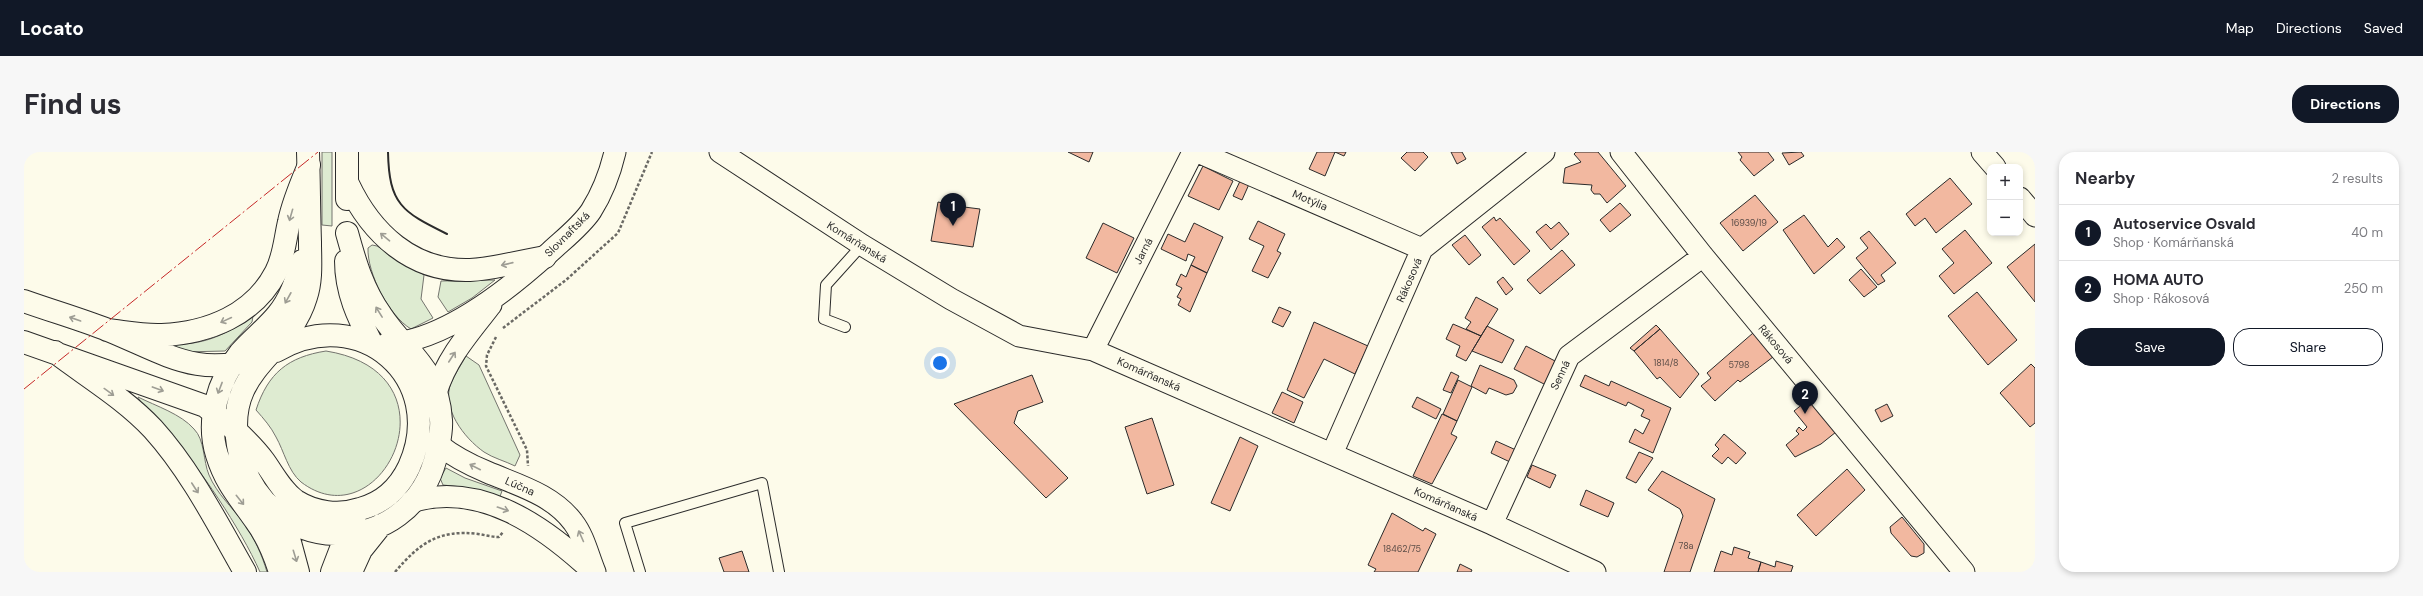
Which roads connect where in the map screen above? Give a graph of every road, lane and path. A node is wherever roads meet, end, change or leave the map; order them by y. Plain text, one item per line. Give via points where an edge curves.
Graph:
1 (347, 152) edge
2 (615, 152) edge
3 (652, 152) edge
4 (720, 152) edge
5 (1193, 152) edge
6 (1198, 152) edge
7 (1544, 152) edge
8 (1621, 152) edge
9 (1982, 152) edge
10 (308, 158) edge
11 (1992, 164) edge
12 (348, 184) junction
13 (2022, 200) edge
14 (2035, 216) edge
15 (347, 233) junction
16 (310, 235) junction
17 (862, 245) junction
18 (1422, 249) junction
19 (1703, 256) junction
20 (545, 257) junction
21 (496, 298) junction
22 (24, 301) edge
23 (844, 327) dead end
24 (107, 330) junction
25 (24, 342) edge
26 (404, 342) junction
27 (372, 344) junction
28 (1093, 350) junction
29 (55, 352) junction
30 (268, 355) junction
31 (230, 366) junction
32 (436, 392) junction
33 (213, 411) junction
34 (419, 425) junction
35 (236, 430) junction
36 (439, 445) junction
37 (1332, 454) junction
38 (521, 485) junction
39 (410, 502) junction
40 (511, 512) junction
41 (278, 515) junction
42 (376, 516) junction
43 (1492, 524) junction
44 (349, 534) junction
45 (245, 572) edge
46 (280, 572) edge
47 (298, 572) edge
48 (332, 572) edge
49 (351, 572) edge
50 (395, 572) edge
51 (594, 572) edge
52 (640, 572) edge
53 (779, 572) edge
54 (1595, 572) edge
55 (1964, 572) edge

1 - 12 main road
2 - 20 street, Slovnaftská via 609,175 590,212
3 - 38 path via 618,233 566,280 500,331 487,355 486,366 529,457
4 - 17 street, Komárňanská
5 - 28 street, Jarná
6 - 18 street, Motýlia
7 - 18 street, Rákosová
8 - 19 street, Rákosová
9 - 11 street
10 - 16 main road
10 -> 24 main road via 276,272 266,289 249,306 211,328 183,333 160,335
12 - 15 main road
20 -> 12 main road via 469,270 434,265 416,258 384,238 368,220
13 - 14 street
26 -> 15 main road via 380,315 363,284
15 - 27 main road via 348,287 359,319
16 - 30 main road via 309,285 306,299 297,319
16 -> 31 main road via 296,280 279,313
17 - 23 lane via 826,285 824,319
17 - 28 street, Komárňanská via 951,299 1020,336
18 - 37 street, Rákosová
19 - 43 street, Senná via 1569,356
19 - 55 street, Rákosová
20 - 21 street, Slovnaftská
21 - 26 street, Slovnaftská via 432,334
32 -> 21 street, Slovnaftská via 450,359
24 -> 22 main road
24 - 31 main road via 170,358 212,367
25 - 29 main road
26 - 27 street, Slovnaftská
26 - 32 main road via 424,368
27 - 30 main road via 356,337 306,337
27 - 34 main road via 396,364 405,377 418,410
28 - 37 street, Komárňanská
29 -> 33 main road
29 -> 45 main road via 125,403 152,429 173,454
30 - 31 main road
30 - 35 main road via 247,380 240,397
31 -> 33 main road
32 - 36 main road via 441,420
33 - 35 main road
33 -> 46 main road via 216,454 223,473 232,491 266,537
34 - 36 lane, Lúčna
34 - 42 main road via 418,441 407,472 388,495
35 - 41 main road via 241,461 252,486
35 - 42 main road via 255,449 284,490 296,501 327,513 354,511
38 -> 36 street, Lúčna via 486,472
36 - 39 main road via 428,478
37 - 43 street, Komárňanská
51 -> 38 street, Lúčna via 580,533 564,511
39 -> 40 street, Lúčna via 425,498 452,497 470,499
39 - 42 main road via 394,517
40 - 50 path via 499,537 463,534 436,538 412,552
40 - 51 street, Lúčna via 548,532
41 - 44 main road via 307,531
41 -> 47 main road via 288,535
42 - 44 main road via 355,523
42 - 49 main road
43 - 54 street, Komárňanská
44 - 48 main road
52 - 53 lane via 625,523 762,483

